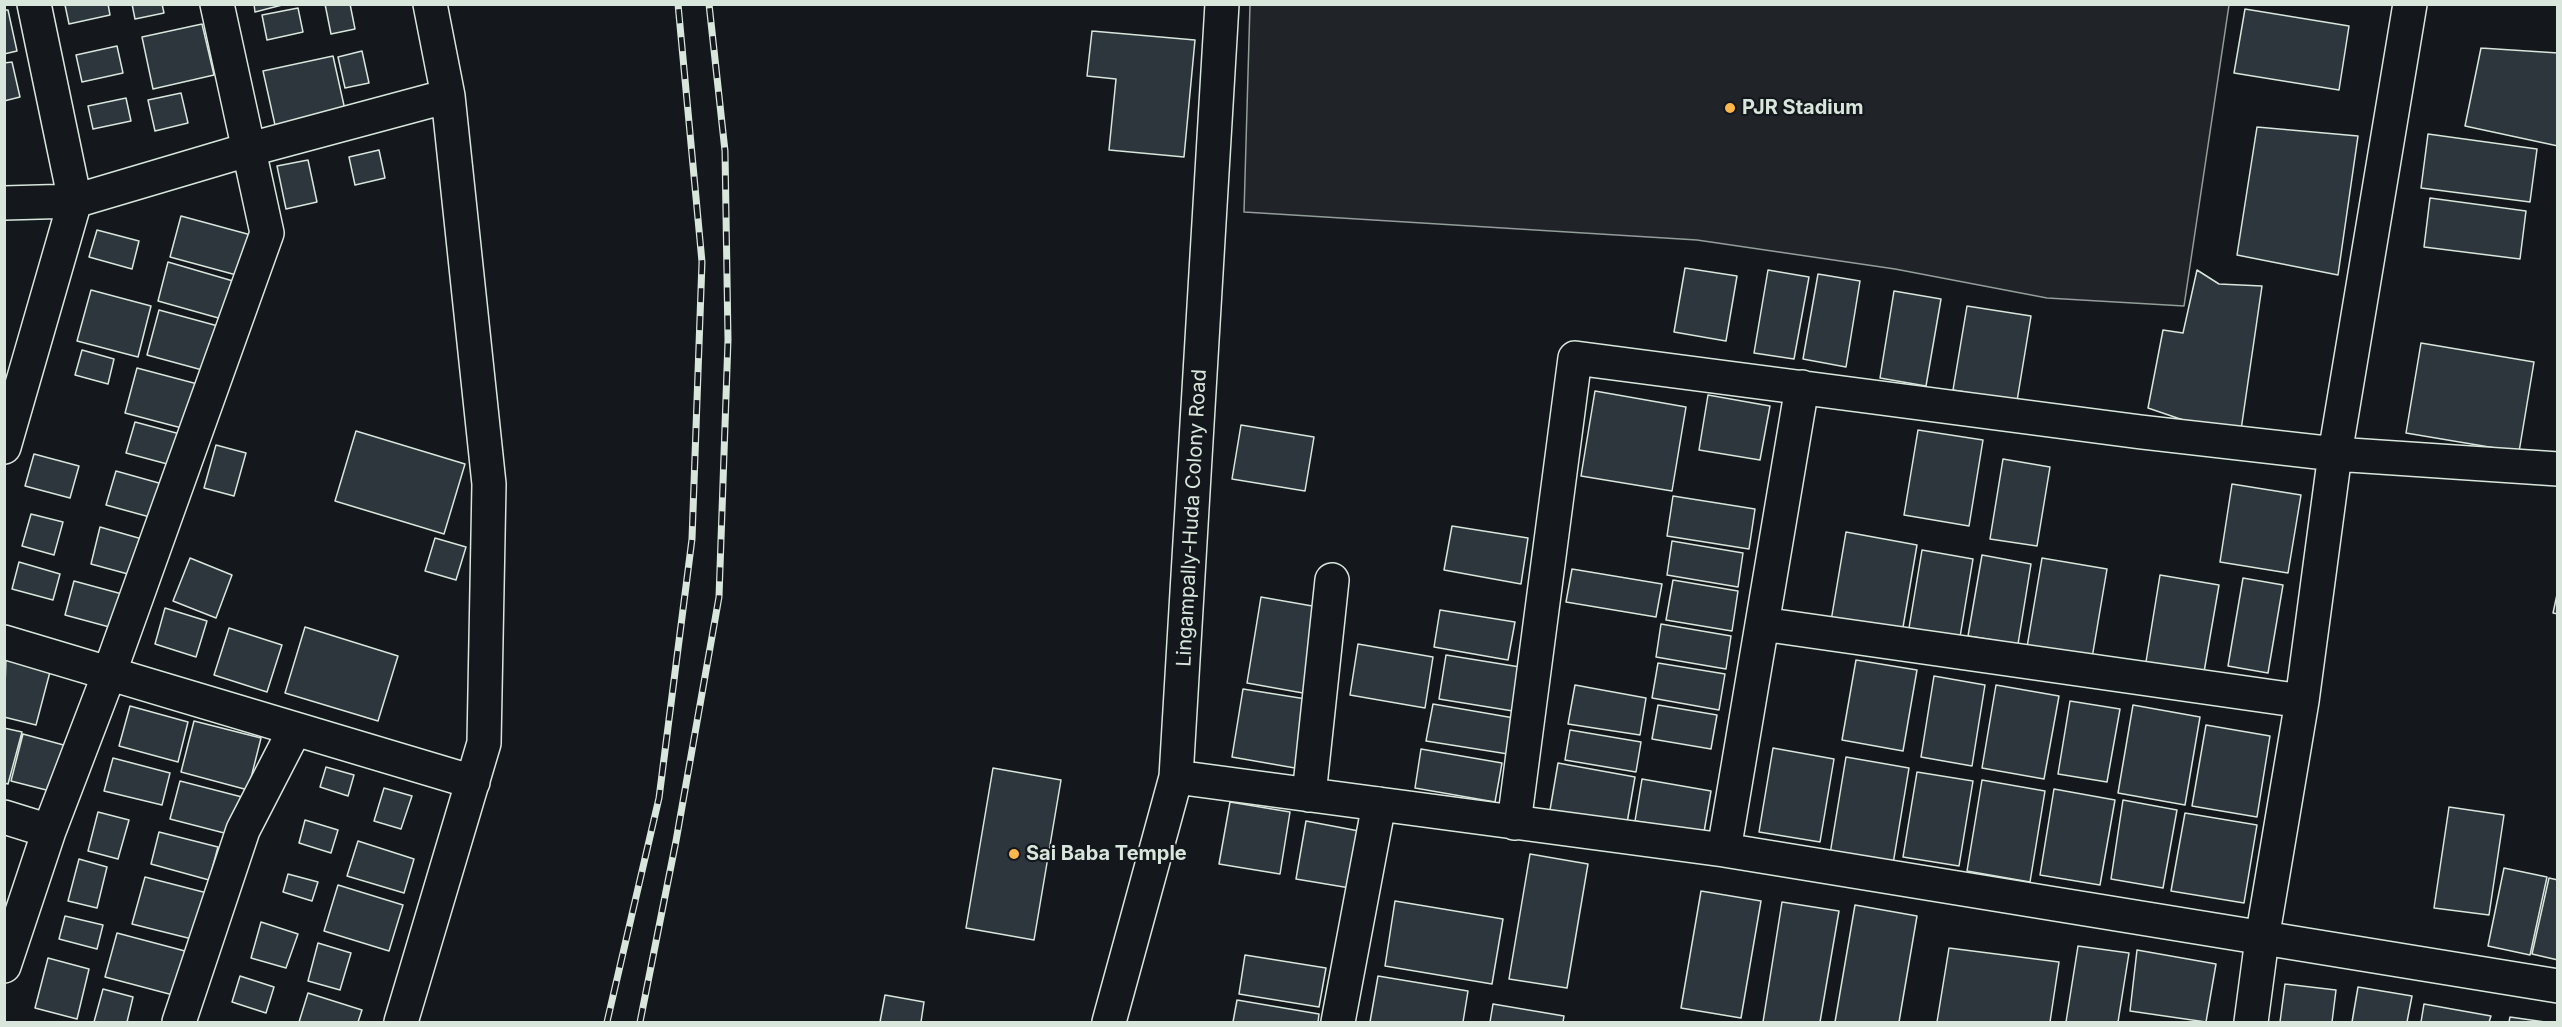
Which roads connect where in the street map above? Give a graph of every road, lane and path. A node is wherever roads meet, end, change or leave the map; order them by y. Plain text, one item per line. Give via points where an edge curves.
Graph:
1 (33, 4) edge
2 (217, 4) edge
3 (430, 4) edge
4 (1222, 4) edge
5 (2410, 4) edge
6 (448, 96) junction
7 (247, 150) junction
8 (75, 201) junction
9 (4, 203) edge
10 (1802, 387) junction
11 (4, 447) edge
12 (2335, 454) junction
13 (2558, 469) edge
14 (1332, 580) dead end
15 (1762, 624) junction
16 (4, 642) edge
17 (109, 674) junction
18 (2302, 701) junction
19 (295, 729) junction
20 (1176, 777) junction
21 (473, 782) junction
22 (1308, 795) junction
23 (1379, 804) junction
24 (4, 817) edge
25 (1514, 823) junction
26 (49, 831) junction
27 (1724, 850) junction
28 (2262, 939) junction
29 (4, 966) edge
30 (2558, 986) edge
31 (179, 1023) edge
32 (401, 1023) edge
33 (1109, 1023) edge
34 (1338, 1023) edge
35 (2251, 1023) edge

1 - 8 street
2 - 7 street
3 - 6 street
4 - 20 street, Lingampally-Huda Colony Road
5 - 12 street
6 - 7 street
6 - 21 street via 489,484 484,743
7 - 8 street
7 - 17 street via 267,233
8 - 9 street
8 - 11 street
10 - 12 street
10 - 15 street
10 - 25 street via 1575,358
12 - 13 street
12 - 18 street
14 - 22 street
15 - 18 street
15 - 27 street
16 - 17 street
17 - 19 street
17 - 26 street
18 - 28 street
19 - 21 street
19 - 31 street via 243,830
20 - 22 street
20 - 33 street, Lingampally-Huda Colony Road
21 - 32 street
22 - 23 street
23 - 25 street
23 - 34 street
24 - 26 street
25 - 27 street
26 - 29 street
27 - 28 street
28 - 30 street
28 - 35 street

